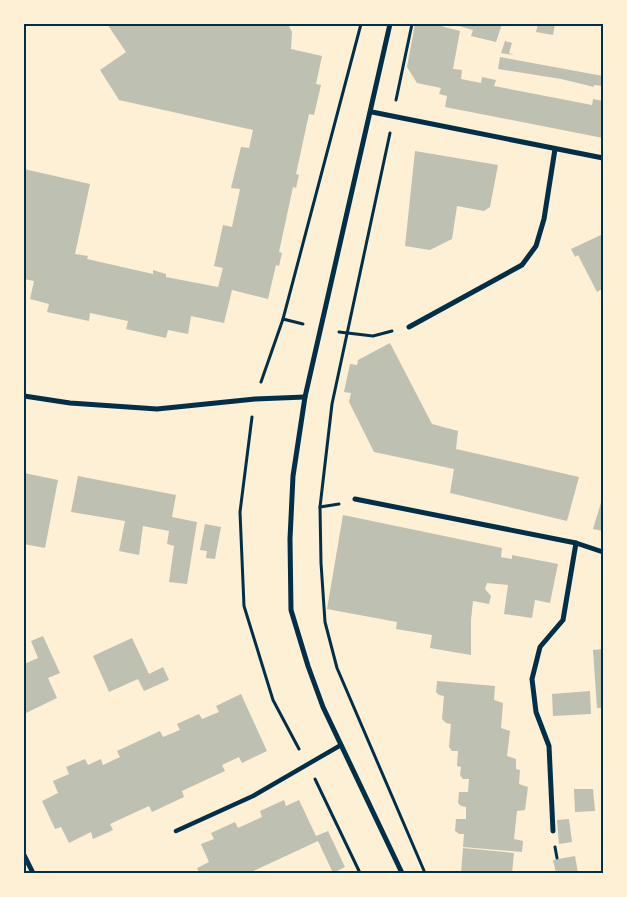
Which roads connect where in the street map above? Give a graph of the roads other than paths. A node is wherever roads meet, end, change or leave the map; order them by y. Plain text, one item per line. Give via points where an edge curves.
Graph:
1 (390, 24) edge
2 (372, 112) junction
3 (555, 149) junction
4 (603, 158) edge
5 (409, 327) dead end
6 (24, 396) edge
7 (305, 397) junction
8 (356, 499) dead end
9 (576, 544) junction
10 (603, 552) edge
11 (341, 745) junction
12 (176, 831) dead end
13 (553, 831) dead end
14 (24, 855) edge
15 (33, 873) edge
16 (402, 873) edge

1 - 2 street
2 - 3 street
2 - 7 street
3 - 4 street
3 - 5 street via 544,219 536,246 522,266
6 - 7 street via 157,409
7 - 11 street via 293,476 291,610 323,707
8 - 9 street
9 - 10 street
9 - 13 street via 563,620 540,647 532,679 536,712 549,746
11 - 12 street via 253,796
11 - 16 street
14 - 15 street

